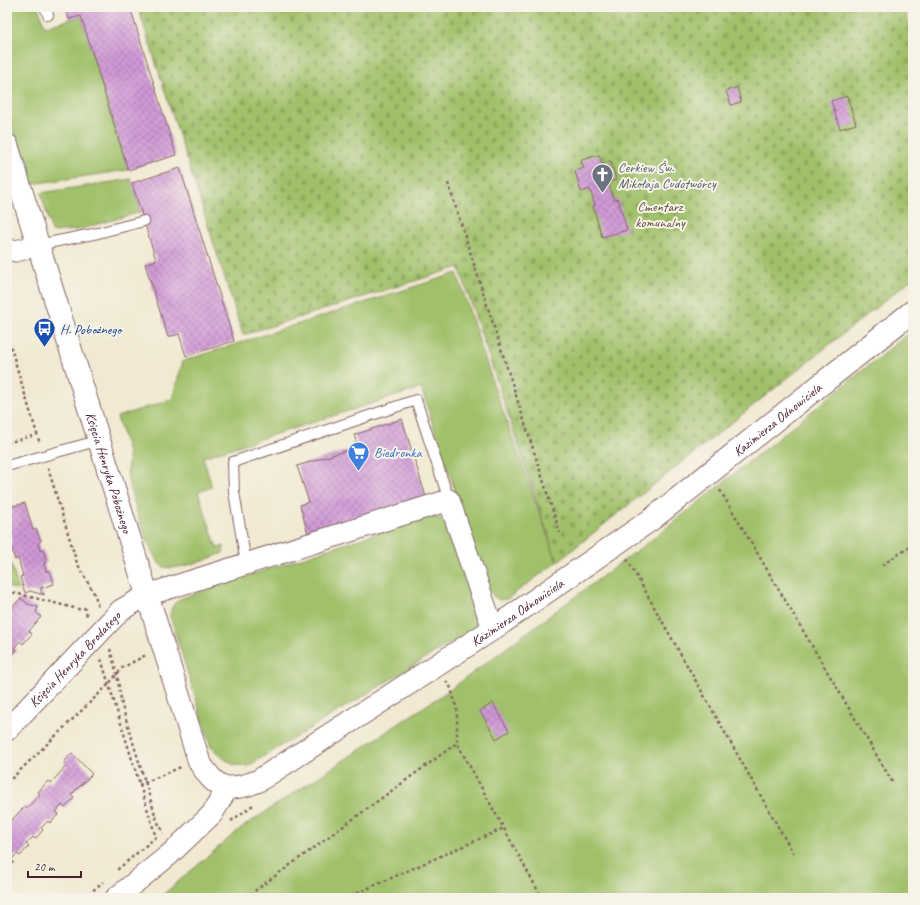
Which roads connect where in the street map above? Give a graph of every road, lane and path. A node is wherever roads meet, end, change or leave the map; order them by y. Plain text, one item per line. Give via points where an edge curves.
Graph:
1 (7, 145) edge
2 (448, 183) dead end
3 (144, 221) dead end
4 (38, 245) junction
5 (7, 249) edge
6 (913, 311) edge
7 (7, 335) edge
8 (32, 436) dead end
9 (100, 440) junction
10 (7, 443) edge
11 (44, 456) junction
12 (7, 466) edge
13 (718, 486) dead end
14 (449, 500) junction
15 (560, 533) dead end
16 (913, 544) edge
17 (625, 557) dead end
18 (246, 563) junction
19 (882, 565) dead end
20 (7, 593) edge
21 (147, 595) junction
22 (82, 610) dead end
23 (104, 628) junction
24 (493, 629) junction
25 (165, 648) junction
26 (117, 674) junction
27 (444, 677) dead end
28 (108, 685) junction
29 (7, 730) edge
30 (458, 743) junction
31 (198, 760) junction
32 (146, 782) junction
33 (7, 783) edge
34 (893, 783) dead end
35 (139, 785) junction
36 (227, 788) junction
37 (504, 828) junction
38 (166, 837) dead end
39 (793, 853) dead end
40 (114, 873) dead end
41 (108, 878) dead end
42 (84, 898) edge
43 (116, 898) edge
44 (245, 898) edge
45 (346, 898) edge
46 (542, 898) edge

1 - 4 street, Księcia Henryka Pobożnego
2 - 15 path
3 - 4 lane
4 - 5 street via 16,250
4 - 9 street, Księcia Henryka Pobożnego
6 - 24 street, Kazimierza Odnowiciela via 652,518
7 - 11 path
8 - 10 path
9 - 11 lane
9 - 21 street, Księcia Henryka Pobożnego
11 - 12 lane
11 - 23 path via 77,563 94,596
13 - 34 path
14 - 18 street, Księcia Henryka Brodatego
14 - 18 lane via 416,400 233,462 234,492
14 - 24 street
16 - 19 path
17 - 39 path
18 - 21 street, Księcia Henryka Brodatego
20 - 22 path
21 - 23 street, Księcia Henryka Brodatego via 121,610
21 - 25 street, Księcia Henryka Pobożnego
23 - 26 path
23 - 29 street, Księcia Henryka Brodatego
24 - 36 street, Kazimierza Odnowiciela via 258,781 239,788
25 - 26 path via 138,658
25 - 31 street, Księcia Henryka Pobożnego
26 - 28 path
26 - 32 path via 122,706
27 - 30 path via 451,688 457,710
28 - 33 path
28 - 35 path
30 - 37 path
30 - 44 path
31 - 32 path
31 - 36 street, Księcia Henryka Pobożnego via 213,780
32 - 35 path
32 - 38 path via 157,821
35 - 40 path via 156,837
36 - 43 street via 212,814 169,855
37 - 45 path
37 - 46 path
41 - 42 path

